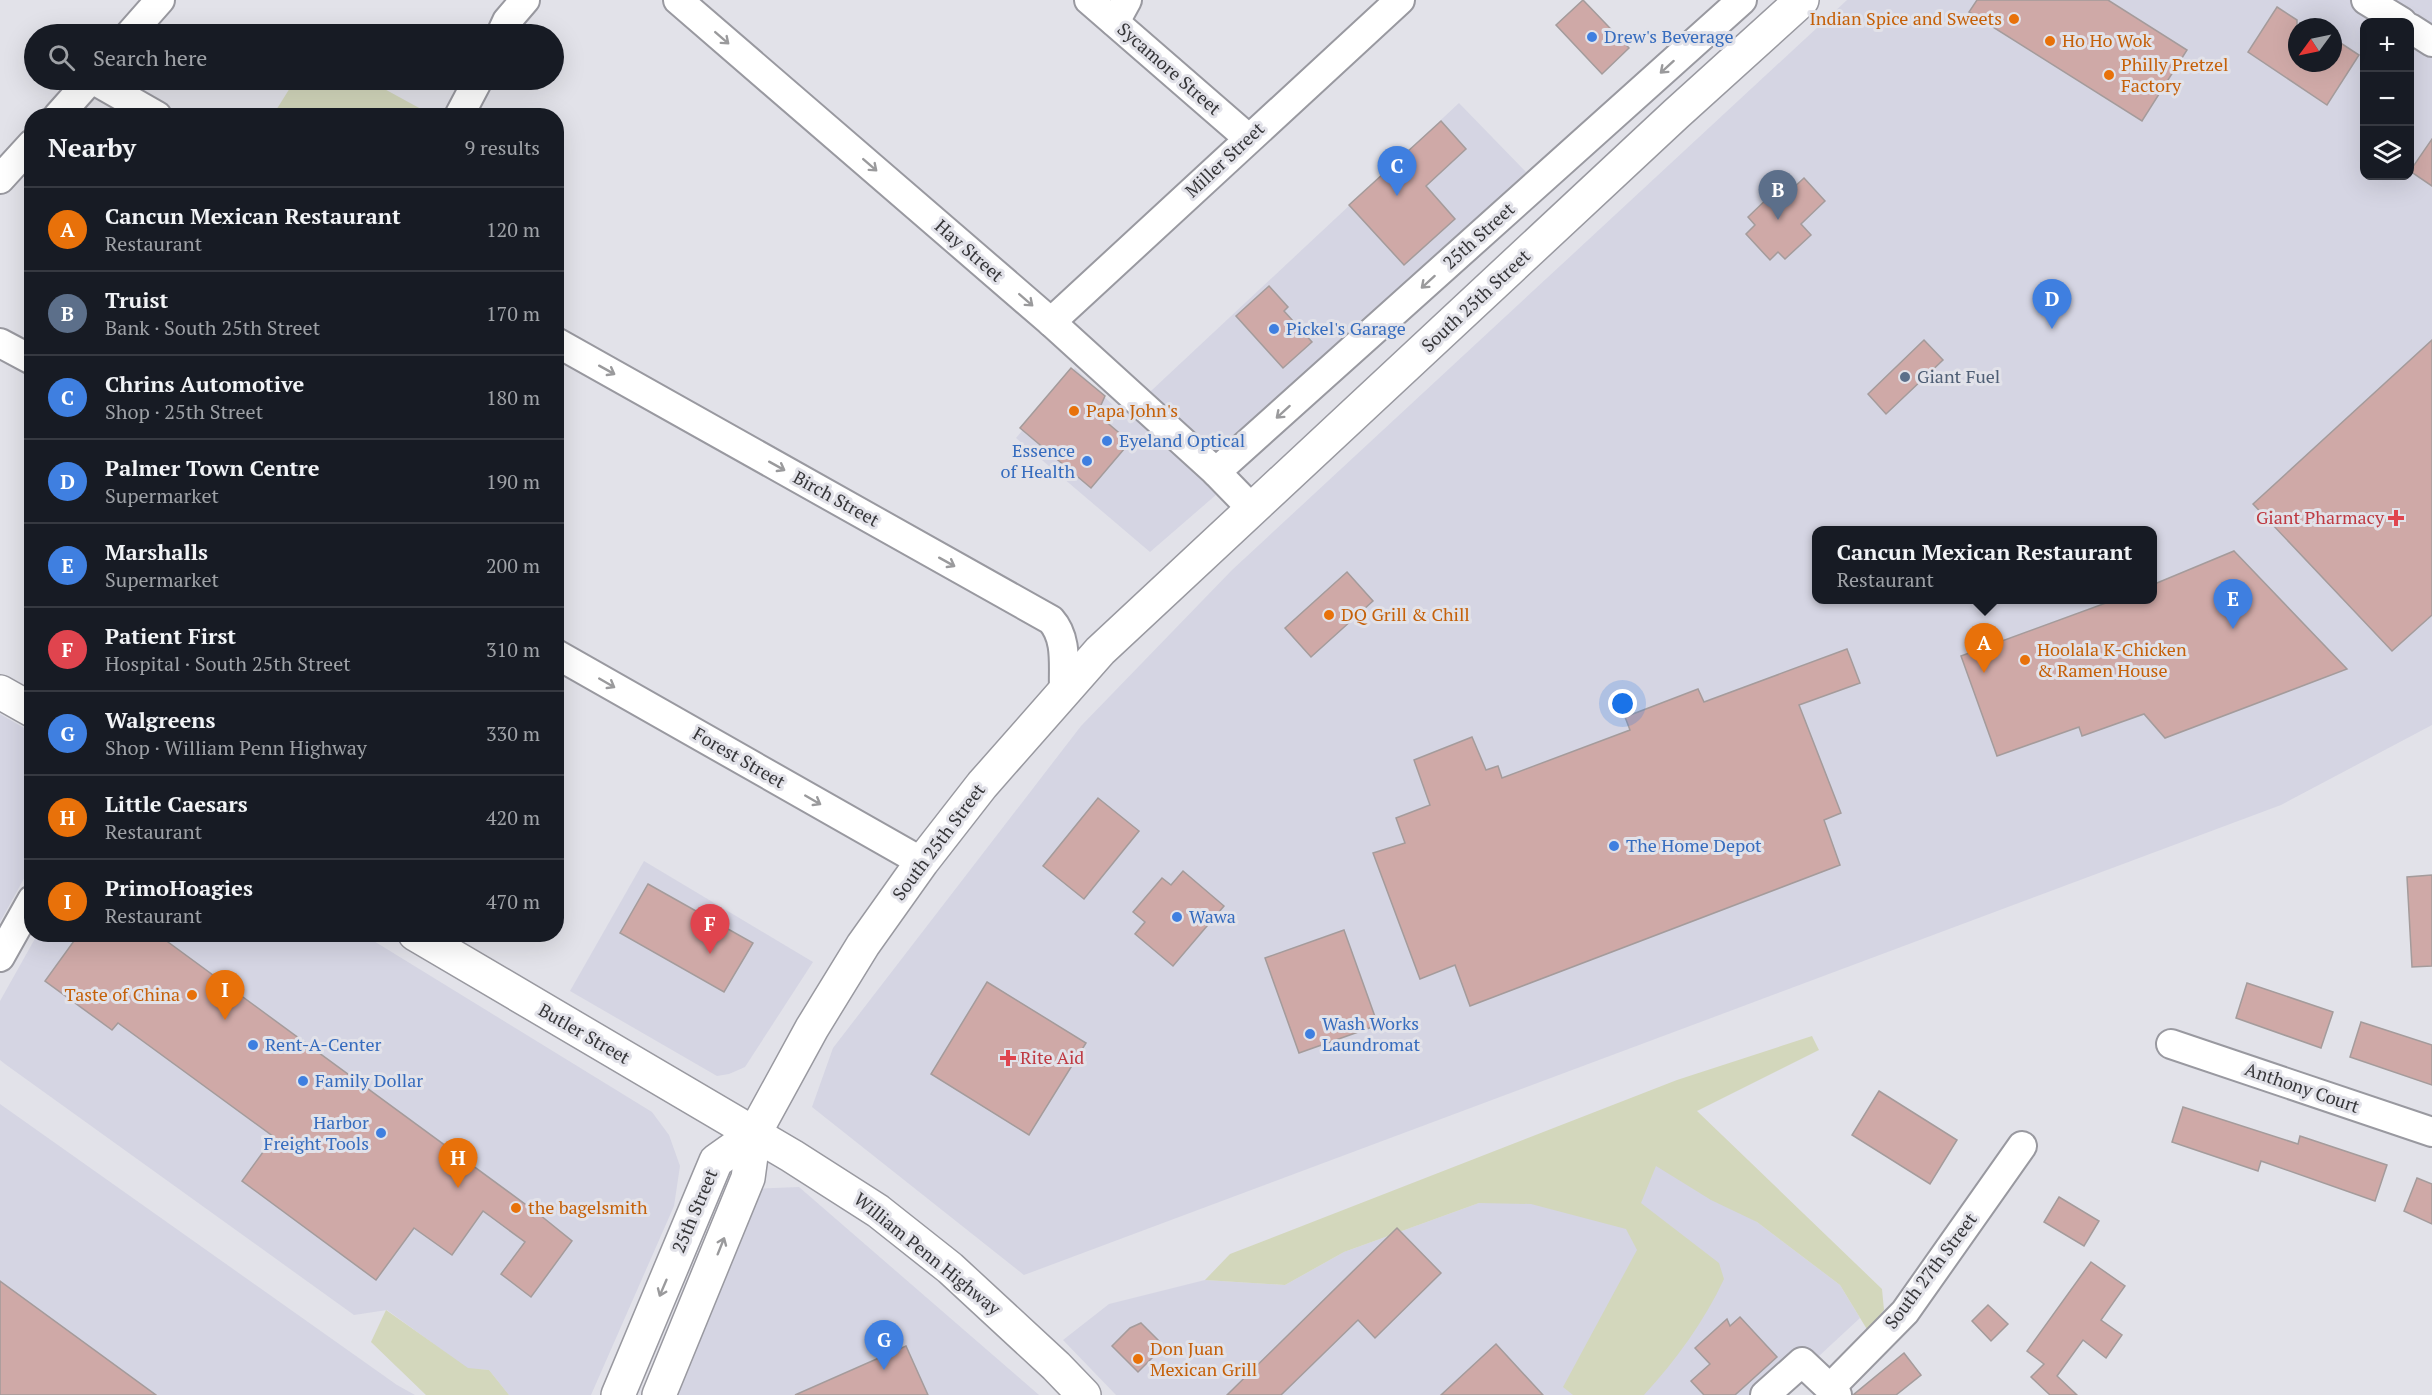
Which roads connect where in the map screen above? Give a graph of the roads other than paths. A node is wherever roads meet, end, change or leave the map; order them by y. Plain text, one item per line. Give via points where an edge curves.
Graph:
1 (159, 0) edge
2 (525, 0) edge
3 (678, 0) edge
4 (1089, 0) edge
5 (1400, 0) edge
6 (1742, 0) edge
7 (1802, 0) edge
8 (2366, 0) edge
9 (1121, 11) edge
10 (2395, 18) edge
11 (139, 24) edge
12 (506, 24) edge
13 (2414, 31) edge
14 (2432, 42) edge
15 (83, 90) edge
16 (110, 90) edge
17 (473, 90) edge
18 (66, 108) edge
19 (143, 108) edge
20 (463, 108) edge
21 (1248, 138) junction
22 (24, 153) edge
23 (0, 179) edge
24 (1051, 322) junction
25 (0, 343) edge
26 (564, 346) edge
27 (24, 356) edge
28 (1216, 472) junction
29 (1253, 510) junction
30 (564, 659) edge
31 (1064, 690) junction
32 (0, 692) edge
33 (24, 706) edge
34 (922, 862) junction
35 (24, 914) edge
36 (429, 942) edge
37 (0, 957) edge
38 (2171, 1044) dead end
39 (2432, 1132) edge
40 (754, 1134) junction
41 (2022, 1146) dead end
42 (1833, 1391) edge
43 (618, 1395) edge
44 (659, 1395) edge
45 (1084, 1395) edge
46 (1765, 1395) edge

1 - 11 street
2 - 12 street
3 -> 24 street, Hay Street
4 - 9 street, Sycamore Street
5 - 21 street, Miller Street
6 -> 28 street, 25th Street
7 - 29 main road, South 25th Street
8 - 10 street
9 - 21 street, Sycamore Street
13 - 14 street
15 - 18 street
16 - 19 street
17 - 20 street
21 - 24 street, Miller Street
22 - 23 street
24 - 28 street, Hay Street
25 - 27 street
26 -> 31 street, Birch Street via 1051,620 1063,640
28 - 29 street, Hay Street
29 - 31 main road, South 25th Street via 1100,651
30 -> 34 street, Forest Street
31 - 34 main road, South 25th Street
32 - 33 main road
34 - 40 main road, South 25th Street via 838,983
35 - 37 street
36 - 40 main road, Butler Street
38 - 39 street, Anthony Court
40 -> 43 main road, 25th Street via 716,1161
44 -> 40 main road, 25th Street via 748,1178
40 - 45 main road, William Penn Highway via 842,1187 912,1238 997,1310
41 - 42 street, South 27th Street via 1905,1312
42 - 46 street via 1802,1362

